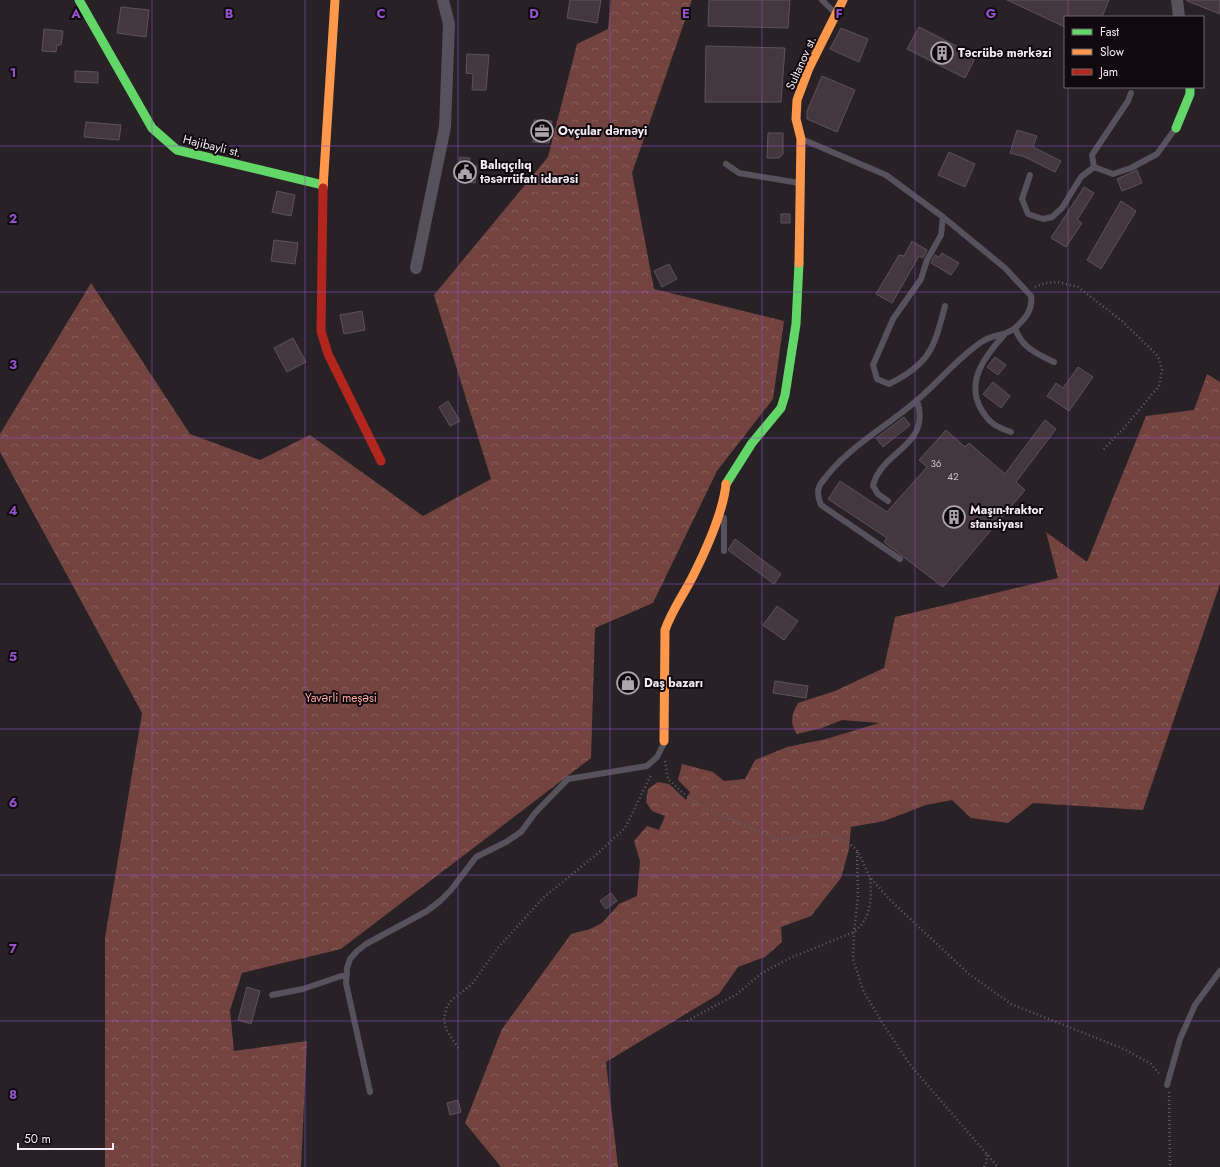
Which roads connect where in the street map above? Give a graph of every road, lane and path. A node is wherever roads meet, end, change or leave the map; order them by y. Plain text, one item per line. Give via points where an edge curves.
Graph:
1 (79, 0) edge
2 (335, 0) edge
3 (443, 0) edge
4 (822, 0) edge
5 (843, 0) edge
6 (1177, 0) edge
7 (837, 14) junction
8 (1179, 16) edge
9 (1190, 88) edge
10 (1131, 93) dead end
11 (1176, 128) joint
12 (801, 139) junction
13 (726, 164) dead end
14 (1094, 166) junction
15 (1030, 175) dead end
16 (801, 183) junction
17 (323, 185) junction
18 (943, 217) junction
19 (416, 268) dead end
20 (1027, 290) junction
21 (945, 306) dead end
22 (1015, 328) junction
23 (1004, 335) junction
24 (1054, 362) dead end
25 (917, 400) junction
26 (1011, 432) dead end
27 (1102, 451) dead end
28 (381, 461) dead end
29 (888, 501) dead end
30 (724, 502) junction
31 (724, 551) dead end
32 (900, 559) dead end
33 (664, 741) junction
34 (655, 768) dead end
35 (857, 850) junction
36 (870, 877) junction
37 (854, 932) junction
38 (1220, 971) edge
39 (347, 974) junction
40 (272, 995) dead end
41 (687, 1021) dead end
42 (458, 1048) dead end
43 (1167, 1085) junction
44 (370, 1092) dead end
45 (987, 1154) junction
46 (984, 1167) edge
47 (998, 1167) edge
48 (1170, 1167) edge

1 - 17 street, Hajibayli st. via 152,128 164,141 176,150
2 - 17 street
3 - 19 street via 449,24 445,127
4 - 7 lane
5 - 7 street, Sultanov st.
6 - 8 street
7 - 12 street, Sultanov st. via 809,68 797,100 796,119
9 - 11 street
10 - 14 lane via 1092,155
11 - 14 lane via 1157,154 1131,168 1113,174
12 - 16 street, Sultanov st.
12 - 18 lane via 886,175
13 - 16 lane via 739,173
14 - 15 lane via 1081,177 1062,208 1052,217 1043,219 1028,214 1022,200
16 - 30 street, Sultanov st. via 796,324 787,389 781,408 747,448 732,471 726,483
17 - 28 street via 321,331 328,354
18 - 20 lane via 1005,268
18 - 21 lane via 941,235 920,279 893,319 873,365 877,379 889,384 916,369 930,352 938,334
20 - 22 lane via 1031,296 1031,308
20 - 27 path via 1045,283 1058,282 1078,287 1122,321 1158,356 1162,370 1158,386 1129,423
22 - 23 lane
22 - 24 lane via 1025,346
23 - 25 lane via 985,340 968,352
23 - 26 lane via 979,368 975,388 976,401 986,418 994,426
25 - 29 lane via 919,422 916,435 885,464 874,481 873,486 878,494
25 - 32 lane via 843,459 818,488 821,505
30 - 31 lane
30 - 33 street, Sultanov st. via 693,576 665,630
33 - 35 path via 668,779 706,809 778,839 822,835 846,841
33 - 39 lane via 657,757 647,766 568,779 535,813 521,832 476,856 440,901 357,951 350,960
34 - 42 path via 625,828 542,898 497,949 472,984 447,1006 444,1018 446,1029
35 - 36 path
35 - 37 path via 858,896
36 - 37 path via 870,904 862,926
36 - 43 path via 889,899 969,974 1011,1004 1124,1049 1151,1064
37 - 41 path via 790,958 762,973 737,994
37 - 45 path via 853,959 859,979 882,1024 911,1066
38 - 43 lane via 1195,1005 1180,1038
39 - 40 lane via 303,989
39 - 44 lane via 346,983
43 - 48 path
45 - 46 path
45 - 47 path

